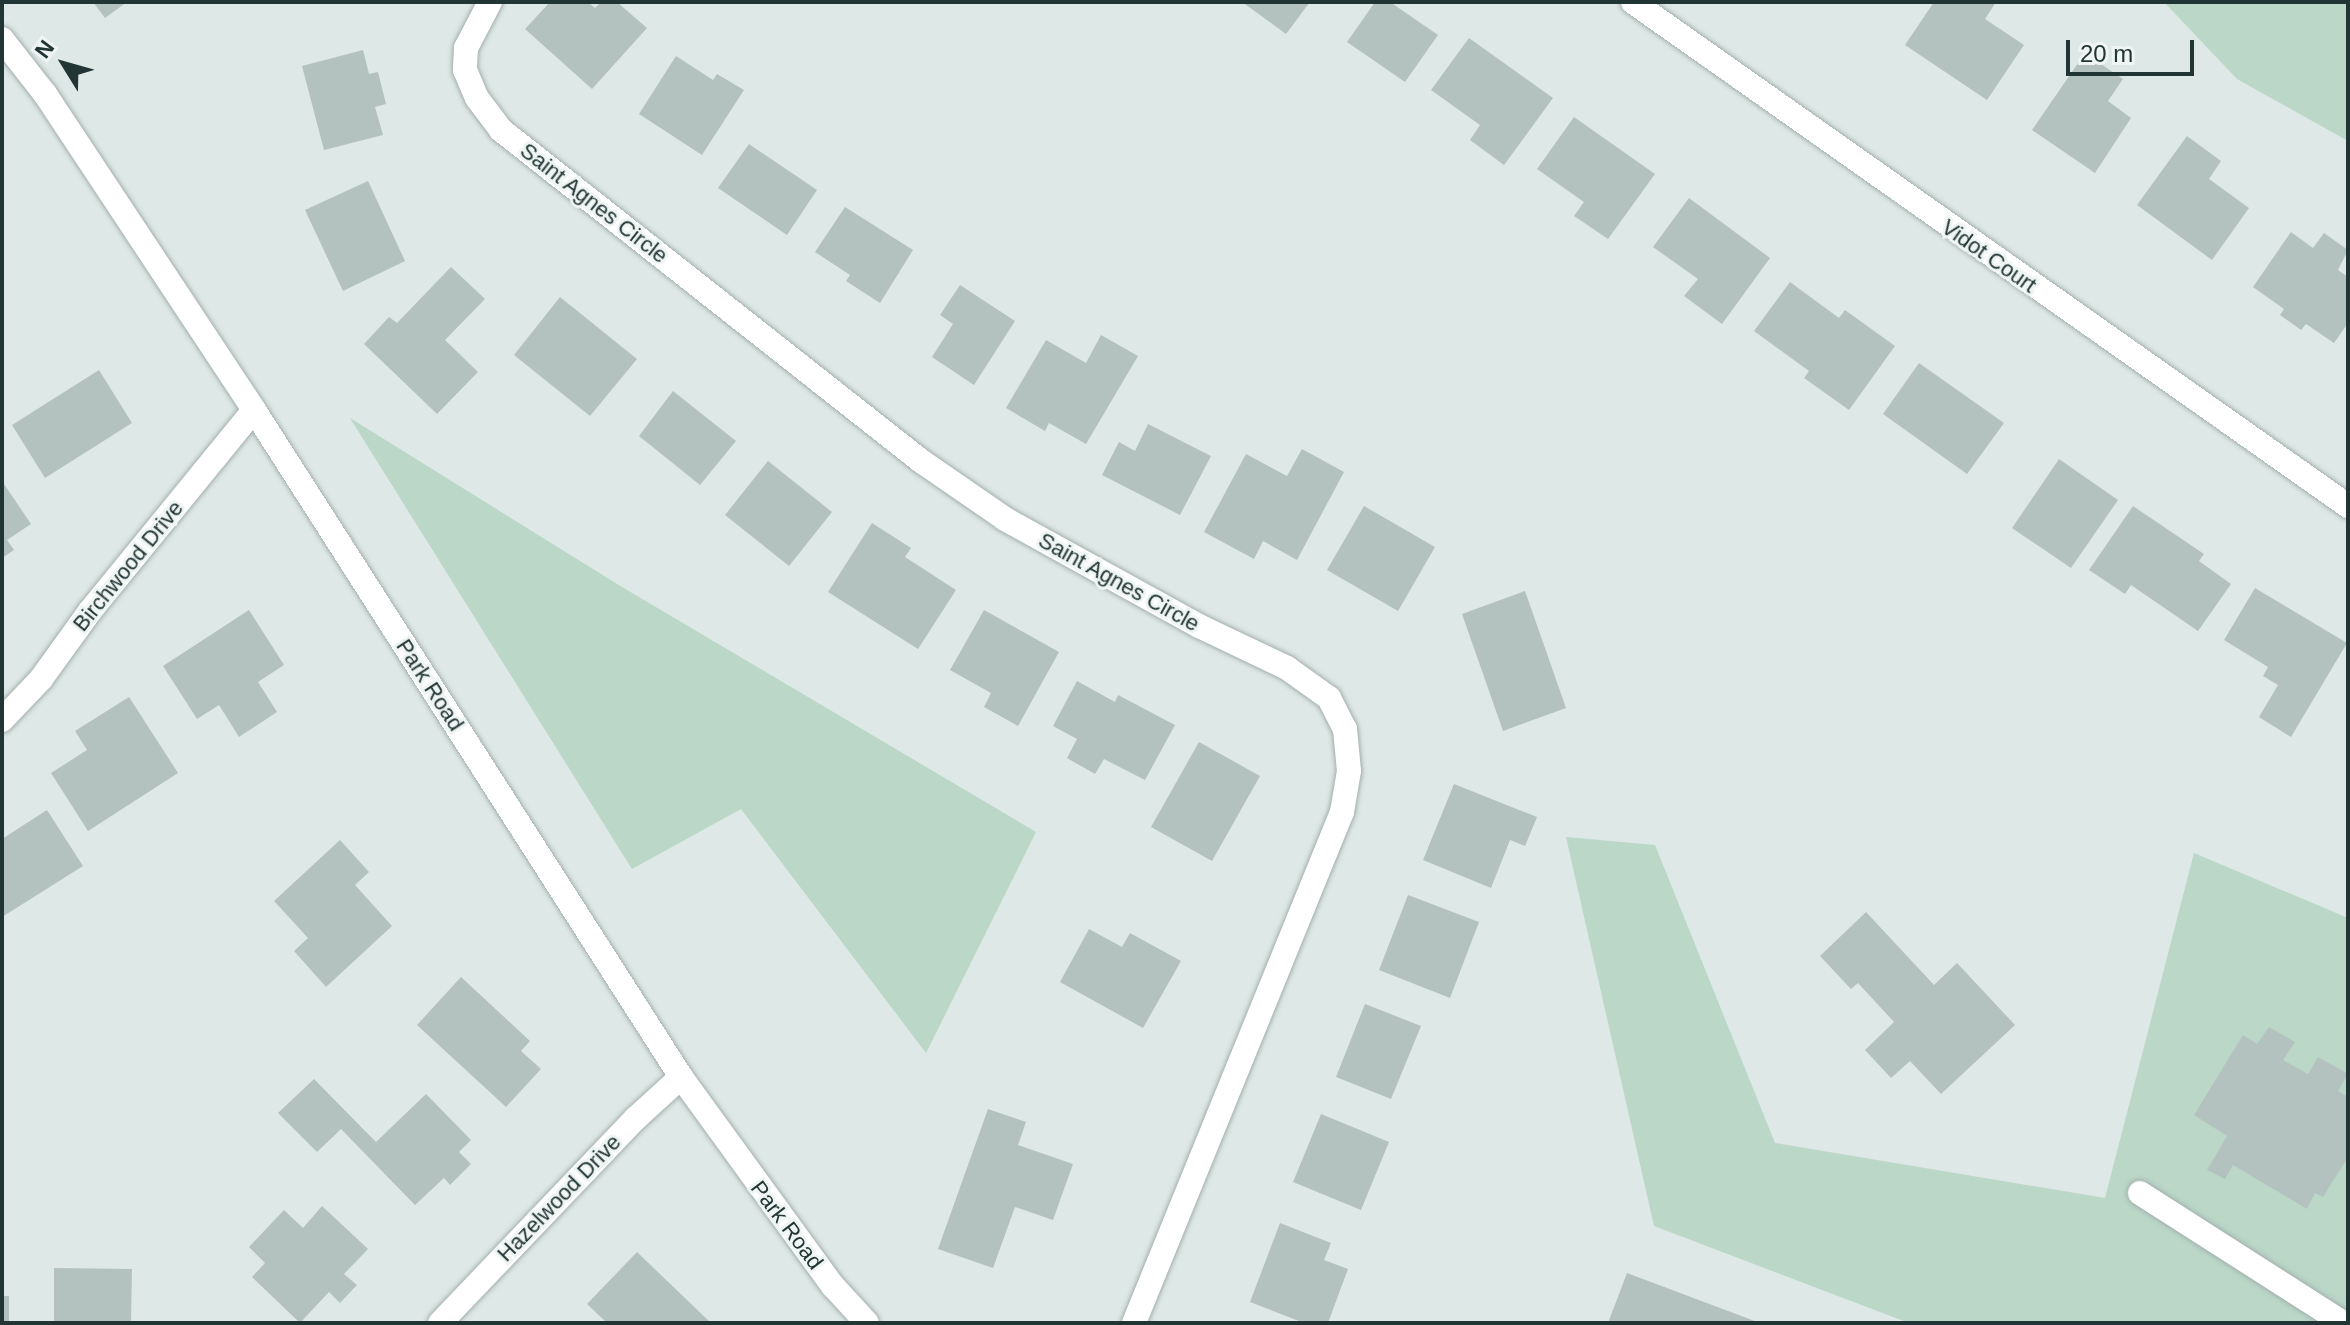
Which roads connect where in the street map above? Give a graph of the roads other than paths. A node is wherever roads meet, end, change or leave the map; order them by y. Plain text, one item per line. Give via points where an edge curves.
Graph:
1 (490, 2) edge
2 (1633, 2) edge
3 (2, 39) edge
4 (254, 410) junction
5 (2348, 506) edge
6 (2, 720) edge
7 (681, 1077) junction
8 (2140, 1193) dead end
9 (440, 1323) edge
10 (867, 1323) edge
11 (1134, 1323) edge
12 (2343, 1323) edge

1 - 11 street, Saint Agnes Circle via 466,48 465,70 477,98 501,130 921,461 1005,519 1287,668 1329,698 1345,729 1349,771 1342,812
2 - 5 street, Vidot Court
3 - 4 street, Park Road via 45,94
4 - 6 street, Birchwood Drive via 41,679
4 - 7 street, Park Road
7 - 9 street, Hazelwood Drive
7 - 10 street, Park Road via 833,1286
8 - 12 street

